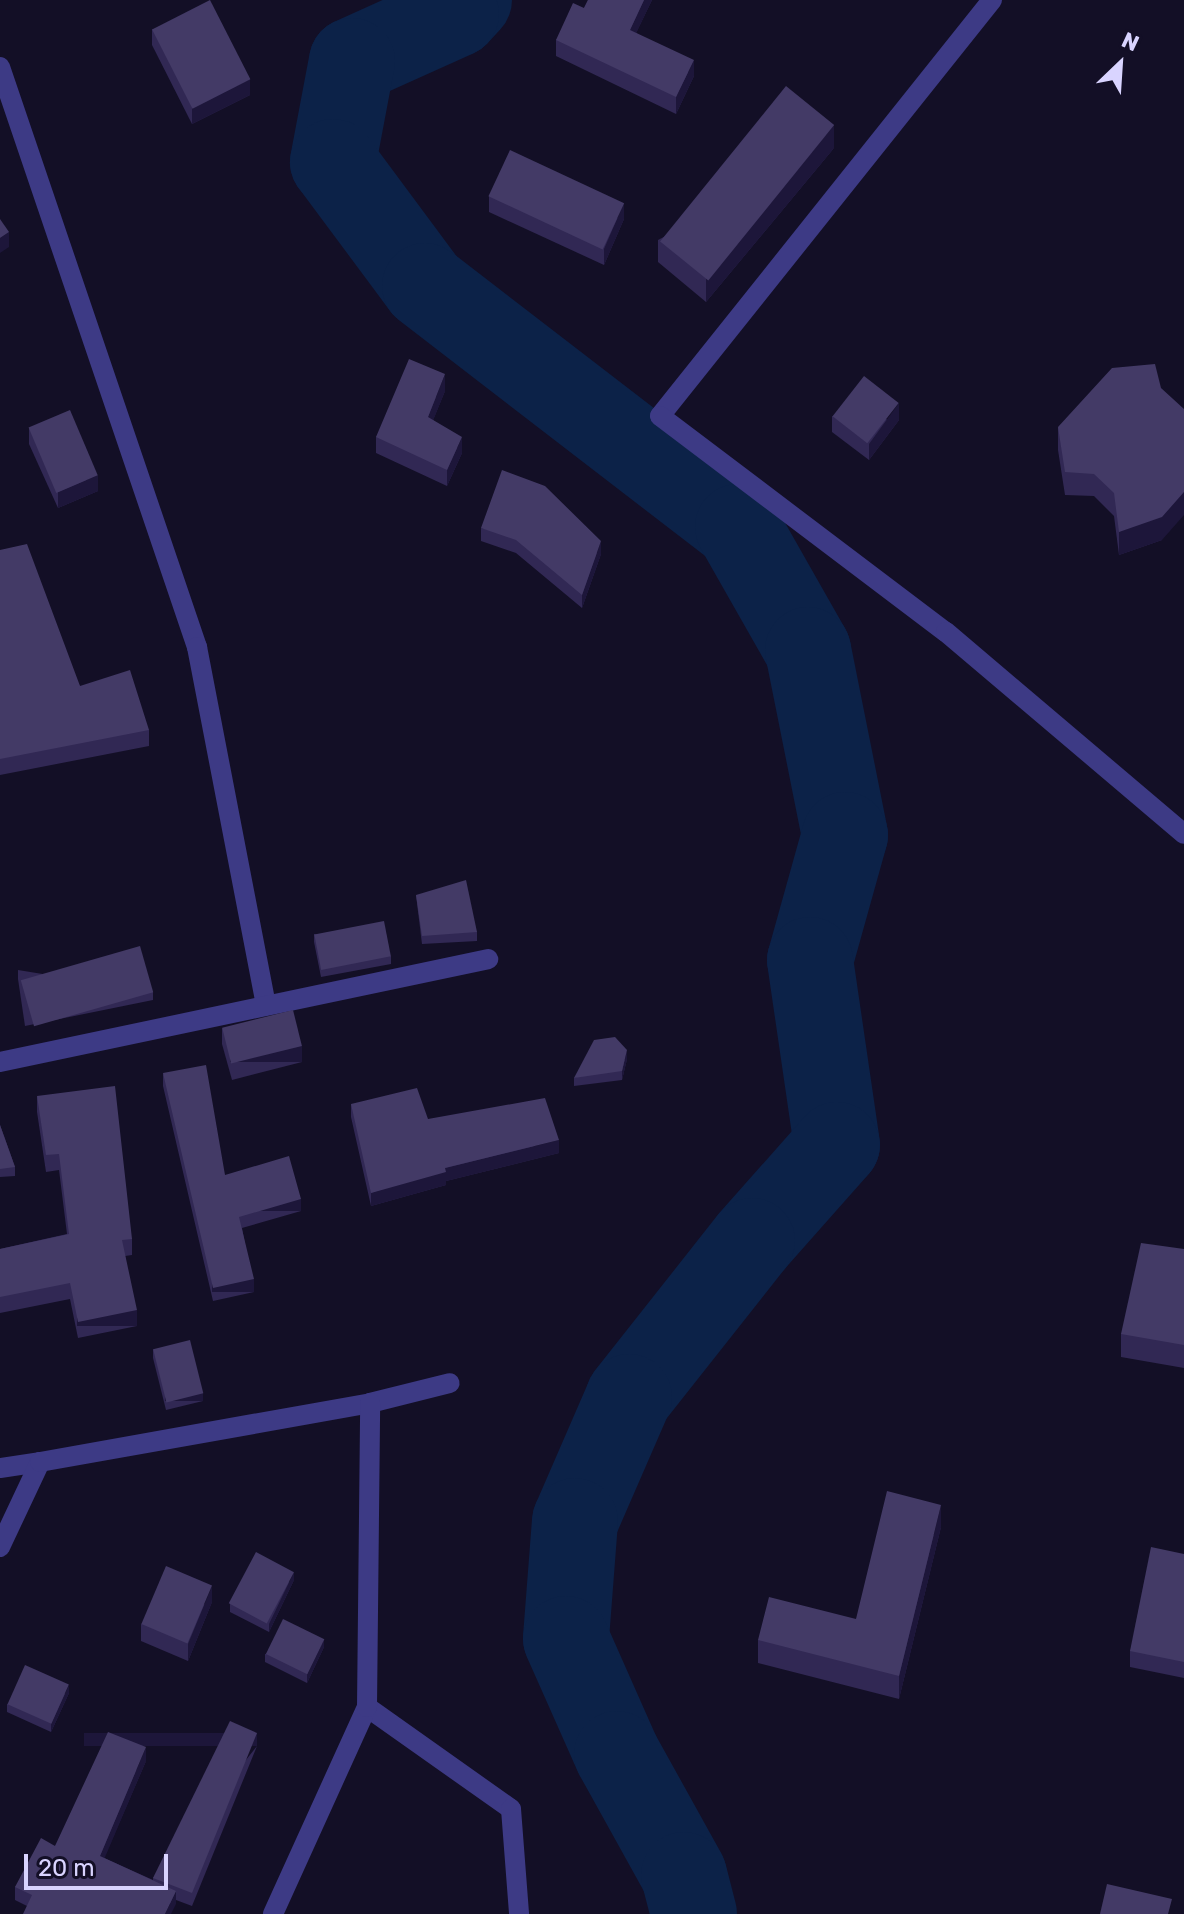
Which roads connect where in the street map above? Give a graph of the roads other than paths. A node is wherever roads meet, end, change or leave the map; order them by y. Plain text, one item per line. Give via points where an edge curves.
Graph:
1 (992, 0) edge
2 (0, 67) edge
3 (1184, 834) edge
4 (488, 959) dead end
5 (266, 1005) junction
6 (0, 1062) edge
7 (450, 1383) dead end
8 (370, 1403) junction
9 (40, 1462) junction
10 (0, 1468) edge
11 (0, 1547) edge
12 (367, 1707) junction
13 (273, 1914) edge
14 (519, 1914) edge

1 - 3 street via 660,416 946,632
2 - 5 street via 197,647
4 - 5 street
5 - 6 street
7 - 8 street
8 - 9 street
8 - 12 street
9 - 10 street
9 - 11 street
12 - 13 street
12 - 14 street via 511,1809

